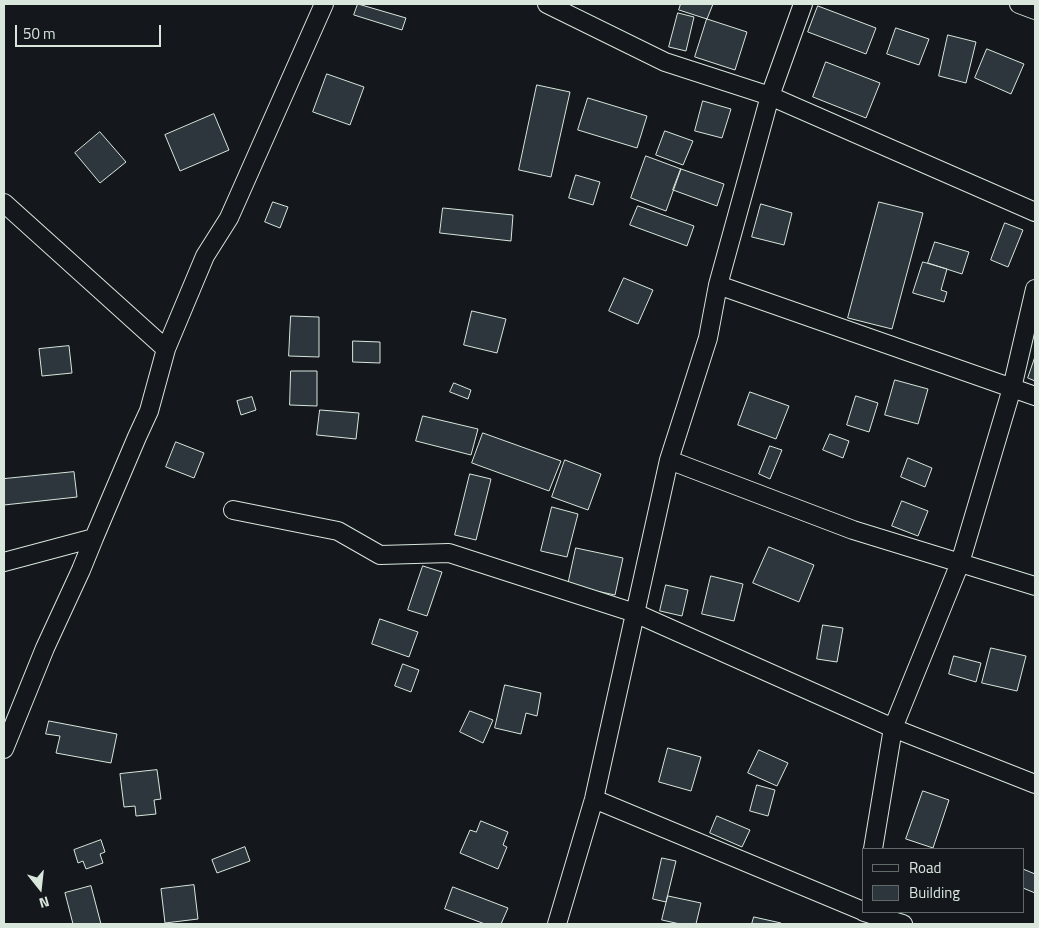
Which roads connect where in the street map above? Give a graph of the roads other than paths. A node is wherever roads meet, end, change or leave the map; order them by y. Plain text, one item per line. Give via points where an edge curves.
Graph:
1 (324, 4) edge
2 (547, 4) edge
3 (803, 4) edge
4 (1019, 4) edge
5 (1035, 10) edge
6 (770, 96) junction
7 (4, 203) edge
8 (1035, 212) edge
9 (718, 285) junction
10 (1035, 289) edge
11 (166, 349) junction
12 (1012, 388) junction
13 (1035, 396) edge
14 (669, 460) junction
15 (233, 510) dead end
16 (94, 538) junction
17 (4, 562) edge
18 (960, 563) junction
19 (1035, 586) edge
20 (635, 613) junction
21 (893, 728) junction
22 (4, 749) edge
23 (1035, 784) edge
24 (594, 799) junction
25 (873, 848) edge
26 (862, 911) edge
27 (869, 913) edge
28 (557, 924) edge
29 (903, 924) edge

1 - 11 street via 229,218 205,256
2 - 6 street via 665,62
3 - 6 street
4 - 5 street
6 - 8 street
6 - 9 street
7 - 11 street
9 - 12 street
9 - 14 street via 708,338
10 - 12 street
11 - 16 street via 149,411
12 - 13 street
12 - 18 street
14 - 18 street via 853,530
14 - 20 street
15 - 20 street via 338,531 380,555 449,553
16 - 17 street
16 - 22 street
18 - 19 street
18 - 21 street
20 - 21 street
20 - 24 street
21 - 23 street
21 - 25 street
24 - 26 street
24 - 28 street
27 - 29 street

